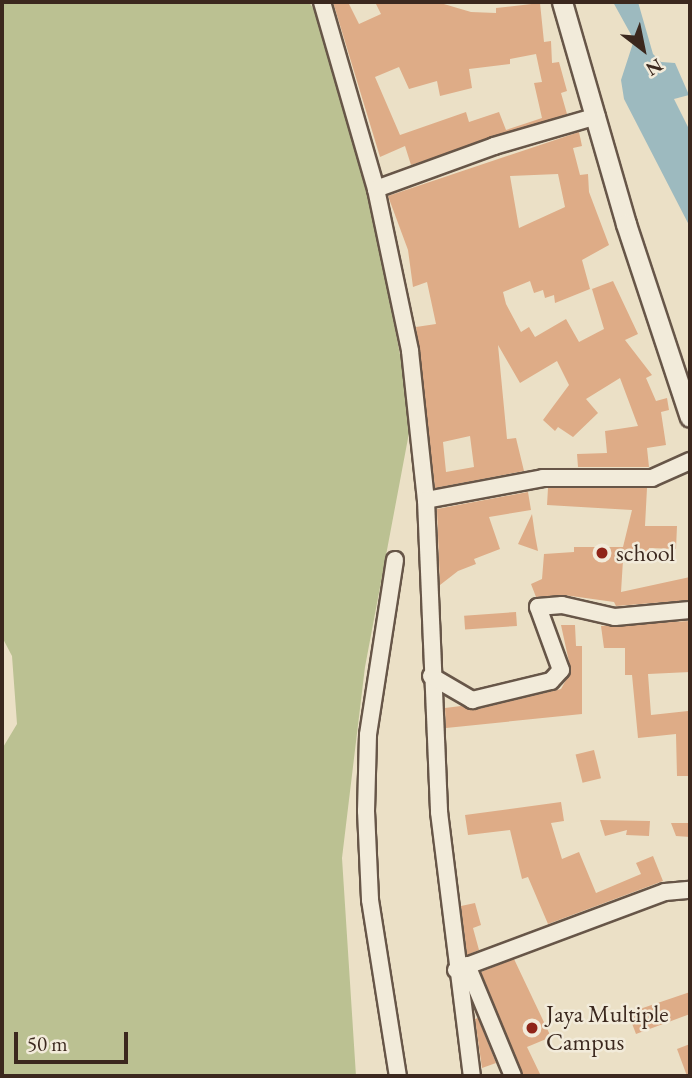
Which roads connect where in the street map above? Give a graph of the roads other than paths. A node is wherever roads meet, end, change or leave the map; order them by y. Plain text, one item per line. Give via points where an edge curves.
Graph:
1 (322, 2) edge
2 (562, 2) edge
3 (597, 116) junction
4 (376, 189) junction
5 (690, 417) edge
6 (690, 461) edge
7 (426, 500) junction
8 (395, 560) dead end
9 (690, 610) edge
10 (432, 676) junction
11 (690, 890) edge
12 (461, 967) junction
13 (398, 1076) edge
14 (472, 1076) edge
15 (513, 1076) edge

1 - 4 street
2 - 3 street
3 - 4 street via 494,146
3 - 5 street via 626,224
4 - 7 street via 410,351
6 - 7 street via 652,478 543,478
7 - 10 street
8 - 13 street via 368,735 366,811 370,900
9 - 10 street via 615,617 562,605 537,607 561,670 551,681 472,700
10 - 12 street via 439,812
11 - 12 street via 665,892
12 - 14 street
12 - 15 street

